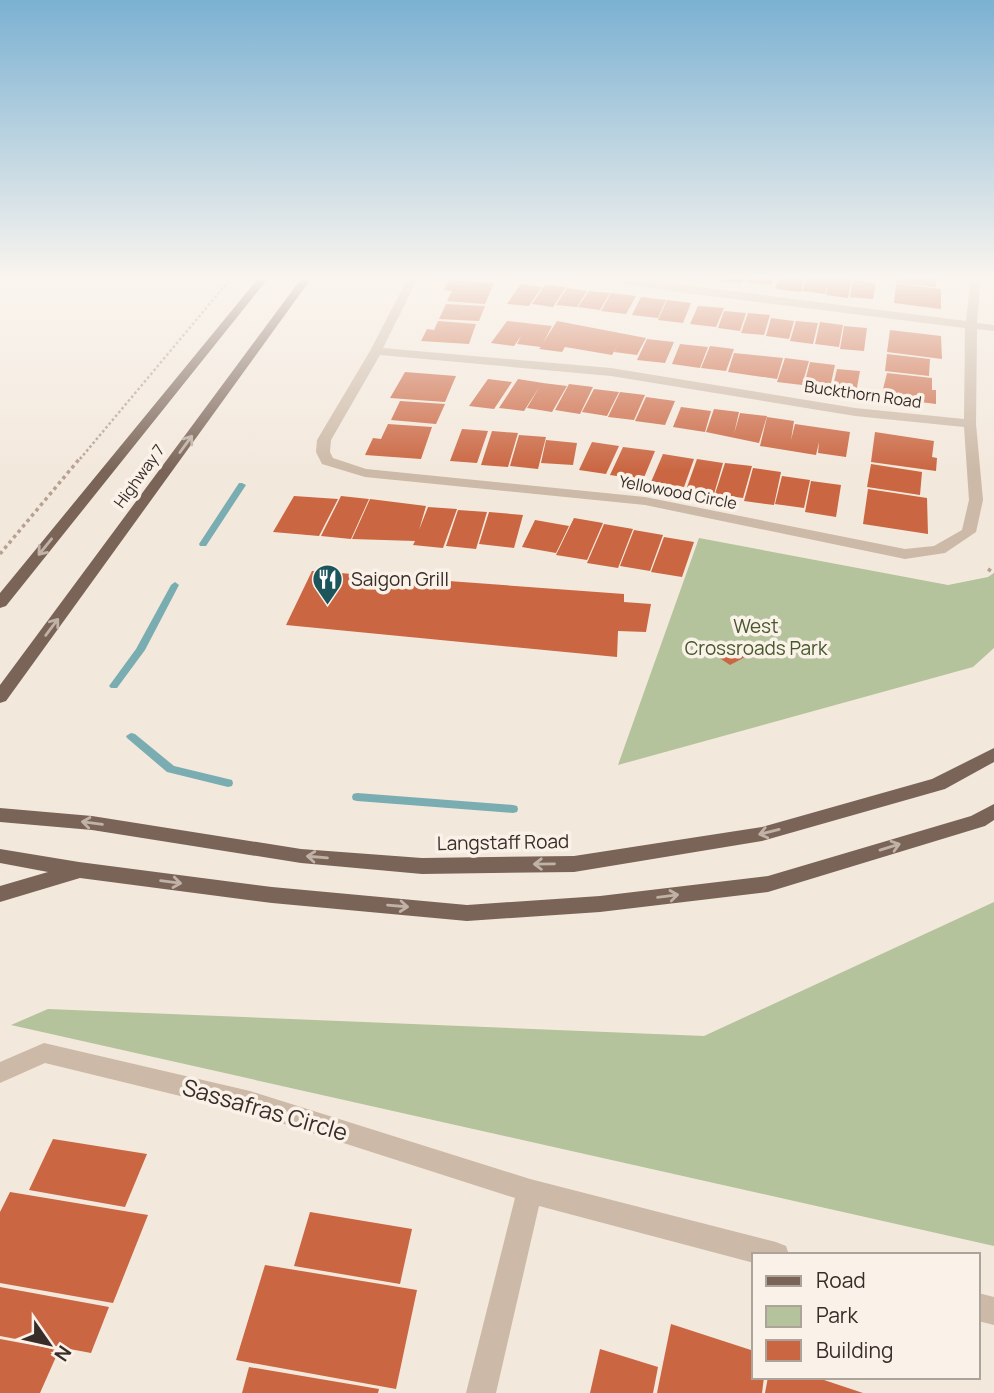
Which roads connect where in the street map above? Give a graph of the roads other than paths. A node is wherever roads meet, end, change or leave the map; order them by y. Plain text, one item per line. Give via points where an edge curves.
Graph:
1 (212, 341) edge
2 (260, 341) edge
3 (381, 341) edge
4 (971, 341) edge
5 (376, 351) junction
6 (970, 424) junction
7 (0, 603) edge
8 (0, 697) edge
9 (994, 754) edge
10 (994, 811) edge
11 (0, 815) edge
12 (0, 856) edge
13 (79, 870) junction
14 (0, 894) edge
15 (0, 1073) edge
16 (530, 1191) junction
17 (768, 1253) edge
18 (481, 1393) edge

1 -> 7 main road, Highway 7
8 -> 2 main road, Highway 7
3 - 5 street, Yellowood Circle
4 - 6 street, Yellowood Circle
5 - 6 street, Buckthorn Road via 611,372 855,412
5 - 6 street, Yellowood Circle via 324,440 327,461 365,473 645,501 905,554 947,548 970,532 976,500
9 -> 11 main road, Langstaff Road via 938,784 762,834 574,864 422,866 315,857 92,823
13 -> 10 main road via 272,895 467,913 600,904 768,884 978,821
12 - 13 main road
13 - 14 main road
15 - 16 street, Sassafras Circle via 44,1053 250,1102
16 - 17 street, Sassafras Circle
16 - 18 street

